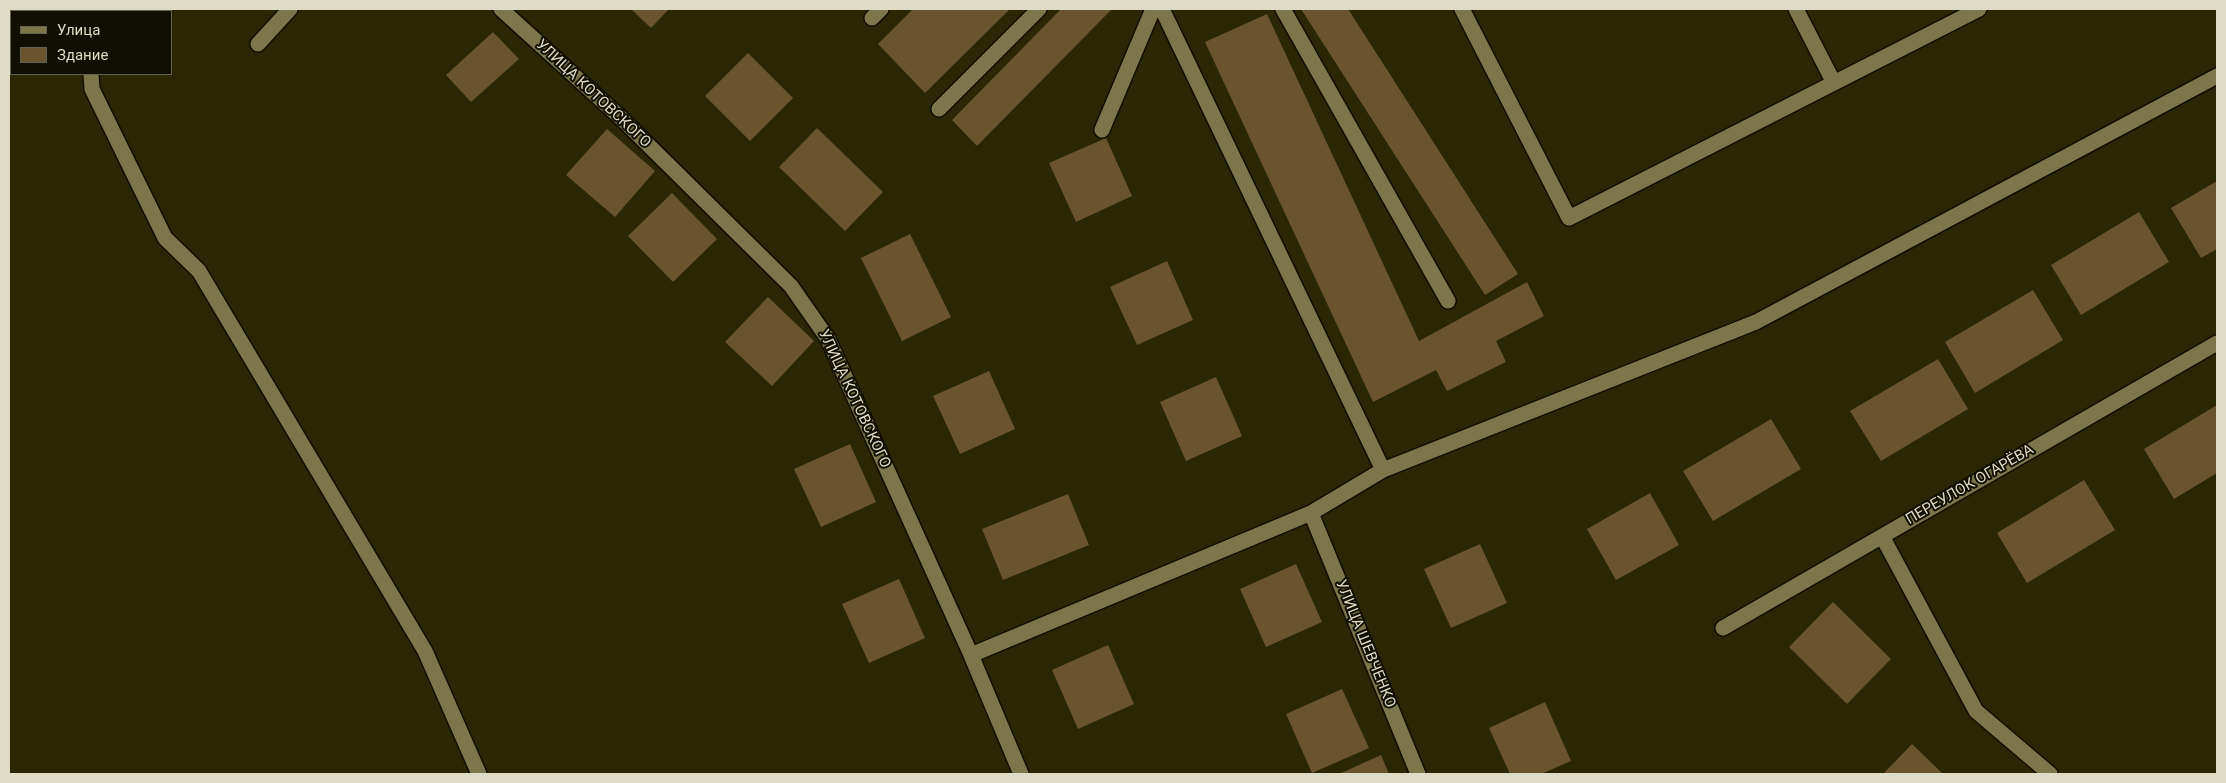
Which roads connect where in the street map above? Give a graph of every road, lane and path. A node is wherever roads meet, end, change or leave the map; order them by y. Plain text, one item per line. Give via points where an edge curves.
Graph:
1 (290, 9) edge
2 (500, 9) edge
3 (1039, 9) edge
4 (1153, 9) edge
5 (1162, 9) edge
6 (1283, 9) edge
7 (1462, 9) edge
8 (1796, 9) edge
9 (1979, 9) edge
10 (258, 44) dead end
11 (91, 75) edge
12 (2217, 76) edge
13 (1834, 83) junction
14 (938, 109) dead end
15 (1102, 130) dead end
16 (1448, 301) dead end
17 (2217, 343) edge
18 (1383, 470) junction
19 (1311, 513) junction
20 (1882, 536) junction
21 (1723, 628) dead end
22 (971, 655) junction
23 (479, 774) edge
24 (1021, 774) edge
25 (1418, 774) edge
26 (2050, 774) edge

1 - 10 street
2 - 22 street, УЛИЦА КОТОВСКОГО via 621,118 792,286 828,339
3 - 14 street
4 - 15 street
5 - 18 street
6 - 16 street
7 - 13 street via 1569,218
8 - 13 street
9 - 13 street
11 - 23 street via 92,89 165,238 199,271 425,651
12 - 18 street via 1756,322
17 - 20 street, ПЕРЕУЛОК ОГАРЁВА
18 - 19 street
19 - 22 street
19 - 25 street, УЛИЦА ШЕВЧЕНКО
20 - 21 street, ПЕРЕУЛОК ОГАРЁВА
20 - 26 street via 1976,711
22 - 24 street, УЛИЦА КОТОВСКОГО

